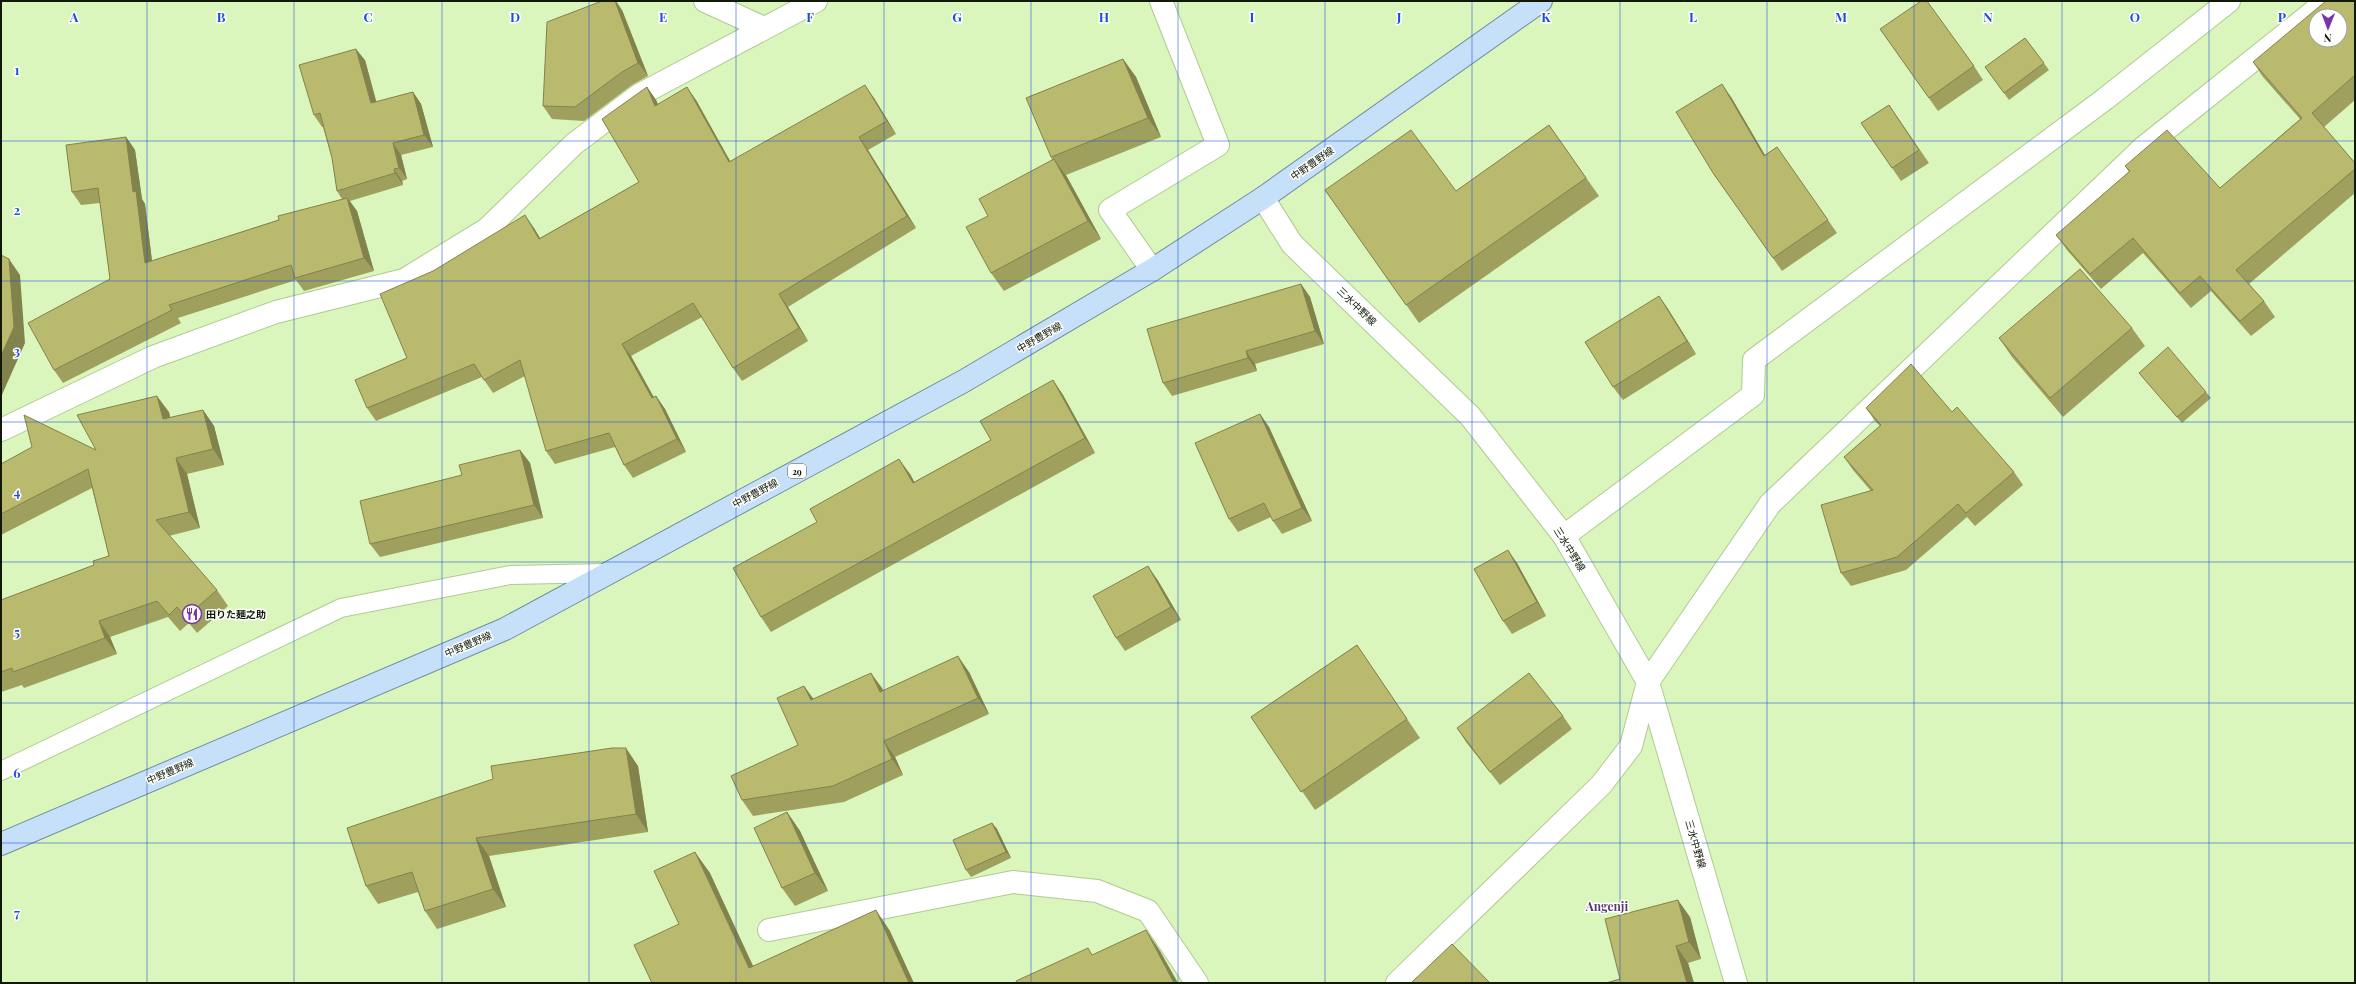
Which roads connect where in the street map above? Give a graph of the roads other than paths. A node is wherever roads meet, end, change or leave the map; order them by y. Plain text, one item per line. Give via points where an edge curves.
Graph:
1 (705, 1) edge
2 (816, 1) edge
3 (1161, 1) edge
4 (1541, 1) edge
5 (2229, 1) edge
6 (2327, 1) edge
7 (732, 7) edge
8 (764, 28) junction
9 (1263, 198) junction
10 (1152, 270) junction
11 (1, 430) edge
12 (1564, 536) junction
13 (608, 573) junction
14 (1648, 682) junction
15 (1, 771) edge
16 (1, 844) edge
17 (769, 930) dead end
18 (1197, 983) edge
19 (1397, 983) edge
20 (1736, 983) edge

1 - 7 street
2 - 8 street
3 - 10 street via 1218,145 1110,210
4 - 9 main road, 中野豊野線 / 29
5 - 12 street via 2105,99 1754,360 1753,395
6 - 14 street via 2144,147 1770,504
7 - 8 street
8 - 11 street via 639,95 574,144 487,228 404,280 276,312 168,352
9 - 10 main road, 中野豊野線 / 29
9 - 12 street, 三水中野線 via 1292,244 1470,416
10 - 13 main road, 中野豊野線 / 29 via 964,381
12 - 14 street, 三水中野線
13 - 15 lane via 510,575 341,608
13 - 16 main road, 中野豊野線 / 29 via 505,629
14 - 19 street via 1631,746 1601,785
14 - 20 street, 三水中野線
17 - 18 street via 1014,882 1097,891 1148,910

